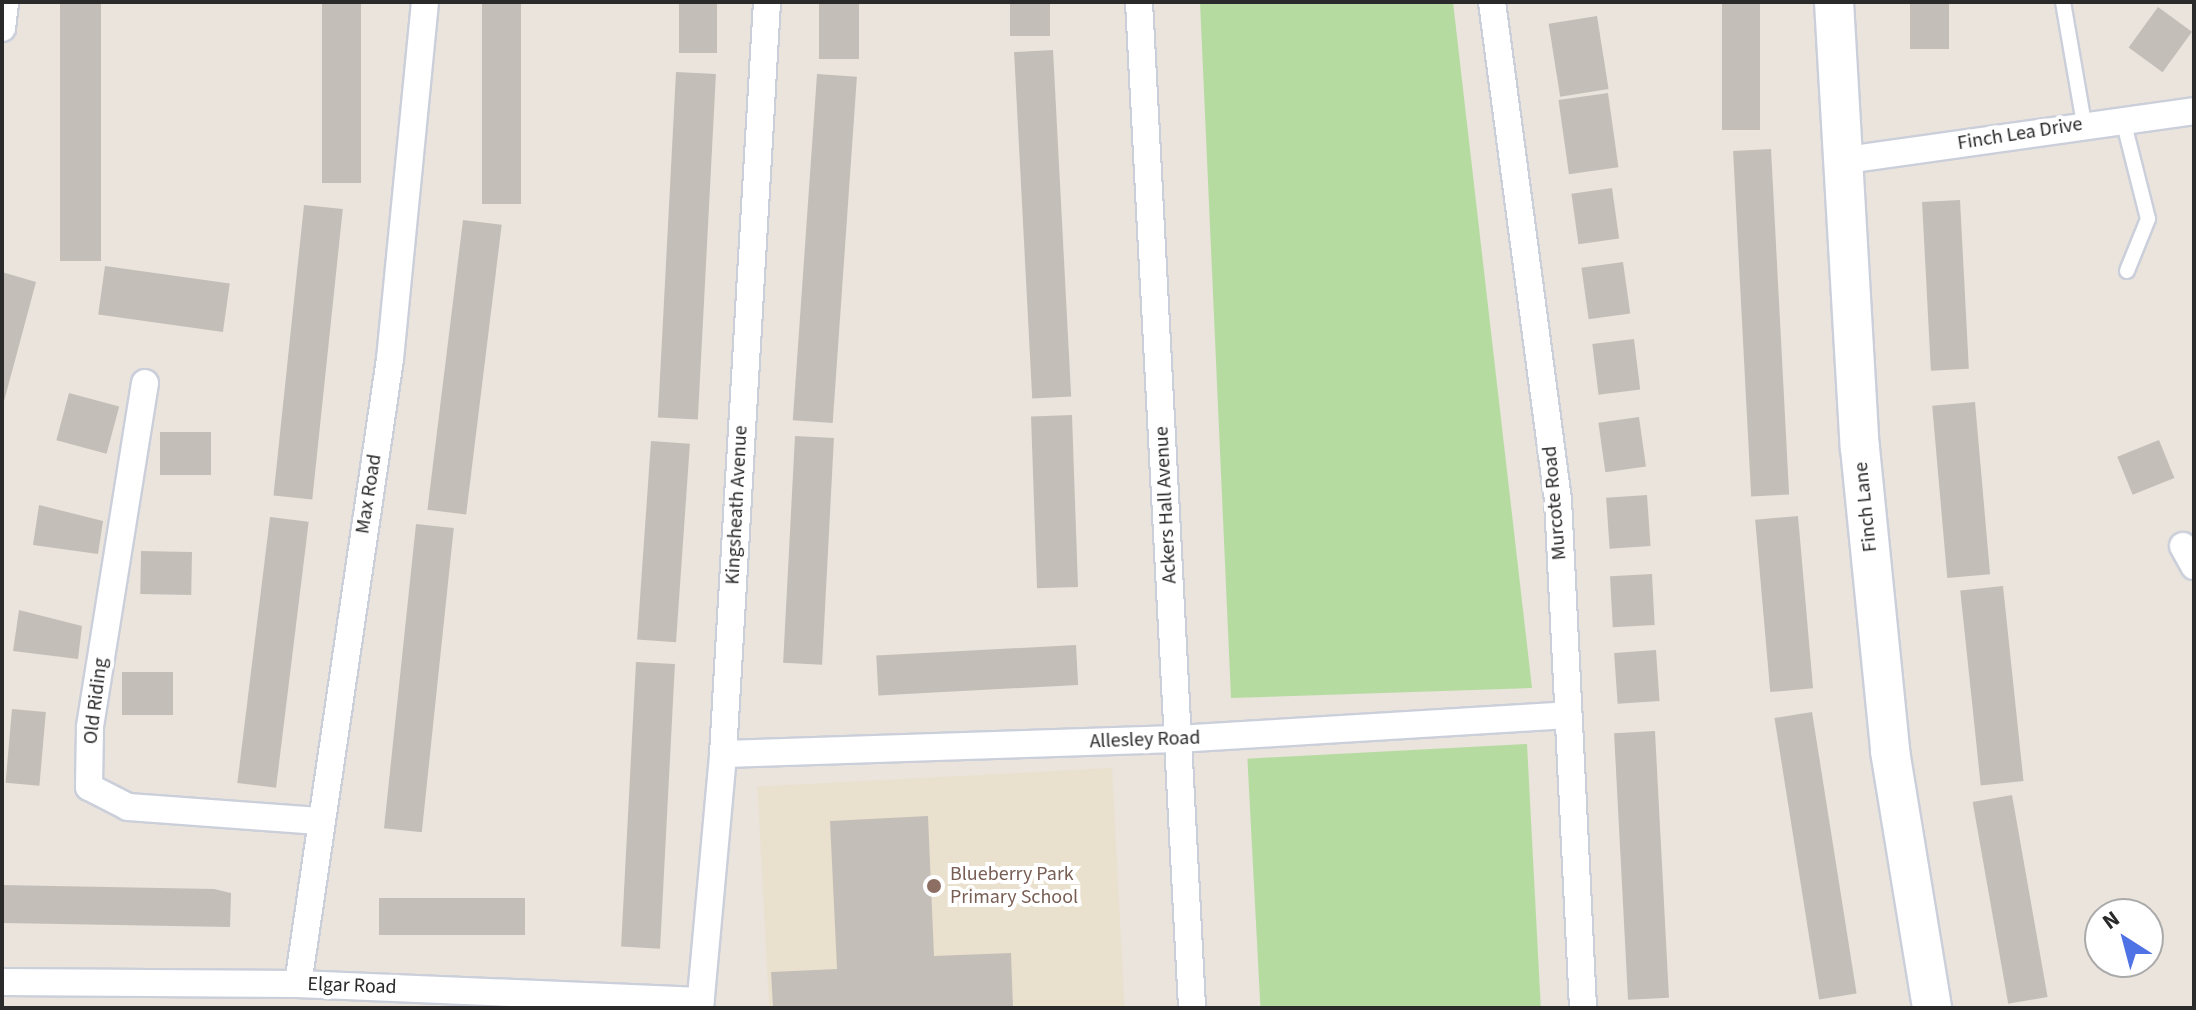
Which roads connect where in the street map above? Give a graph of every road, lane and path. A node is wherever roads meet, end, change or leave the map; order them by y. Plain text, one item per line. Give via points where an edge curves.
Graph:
1 (5, 2) edge
2 (425, 2) edge
3 (767, 2) edge
4 (1139, 2) edge
5 (1492, 2) edge
6 (1834, 2) edge
7 (2063, 2) edge
8 (2, 28) edge
9 (2194, 111) edge
10 (2122, 116) junction
11 (2084, 124) junction
12 (1846, 160) junction
13 (2127, 271) dead end
14 (145, 383) dead end
15 (1567, 715) junction
16 (1178, 739) junction
17 (723, 754) junction
18 (319, 821) junction
19 (2, 982) edge
20 (298, 984) junction
21 (700, 1004) edge
22 (1192, 1008) edge
23 (1583, 1008) edge
24 (1932, 1008) edge

1 - 8 street
2 - 18 street, Max Road via 390,359
3 - 17 street, Kingsheath Avenue
4 - 16 street, Ackers Hall Avenue
5 - 15 street, Murcote Road via 1558,500
6 - 12 street, Finch Lane
7 - 11 lane
9 - 10 street, Finch Lea Drive
10 - 11 street, Finch Lea Drive
10 - 13 lane via 2148,219
11 - 12 street, Finch Lea Drive
12 - 24 street, Finch Lane via 1860,448 1890,751
14 - 18 street, Old Riding via 90,728 89,787 128,807
15 - 16 street, Allesley Road
15 - 23 street, Murcote Road
16 - 17 street, Allesley Road
16 - 22 street, Ackers Hall Avenue
17 - 21 street, Kingsheath Avenue
18 - 20 street, Max Road
19 - 20 street, Elgar Road
20 - 21 street, Elgar Road

